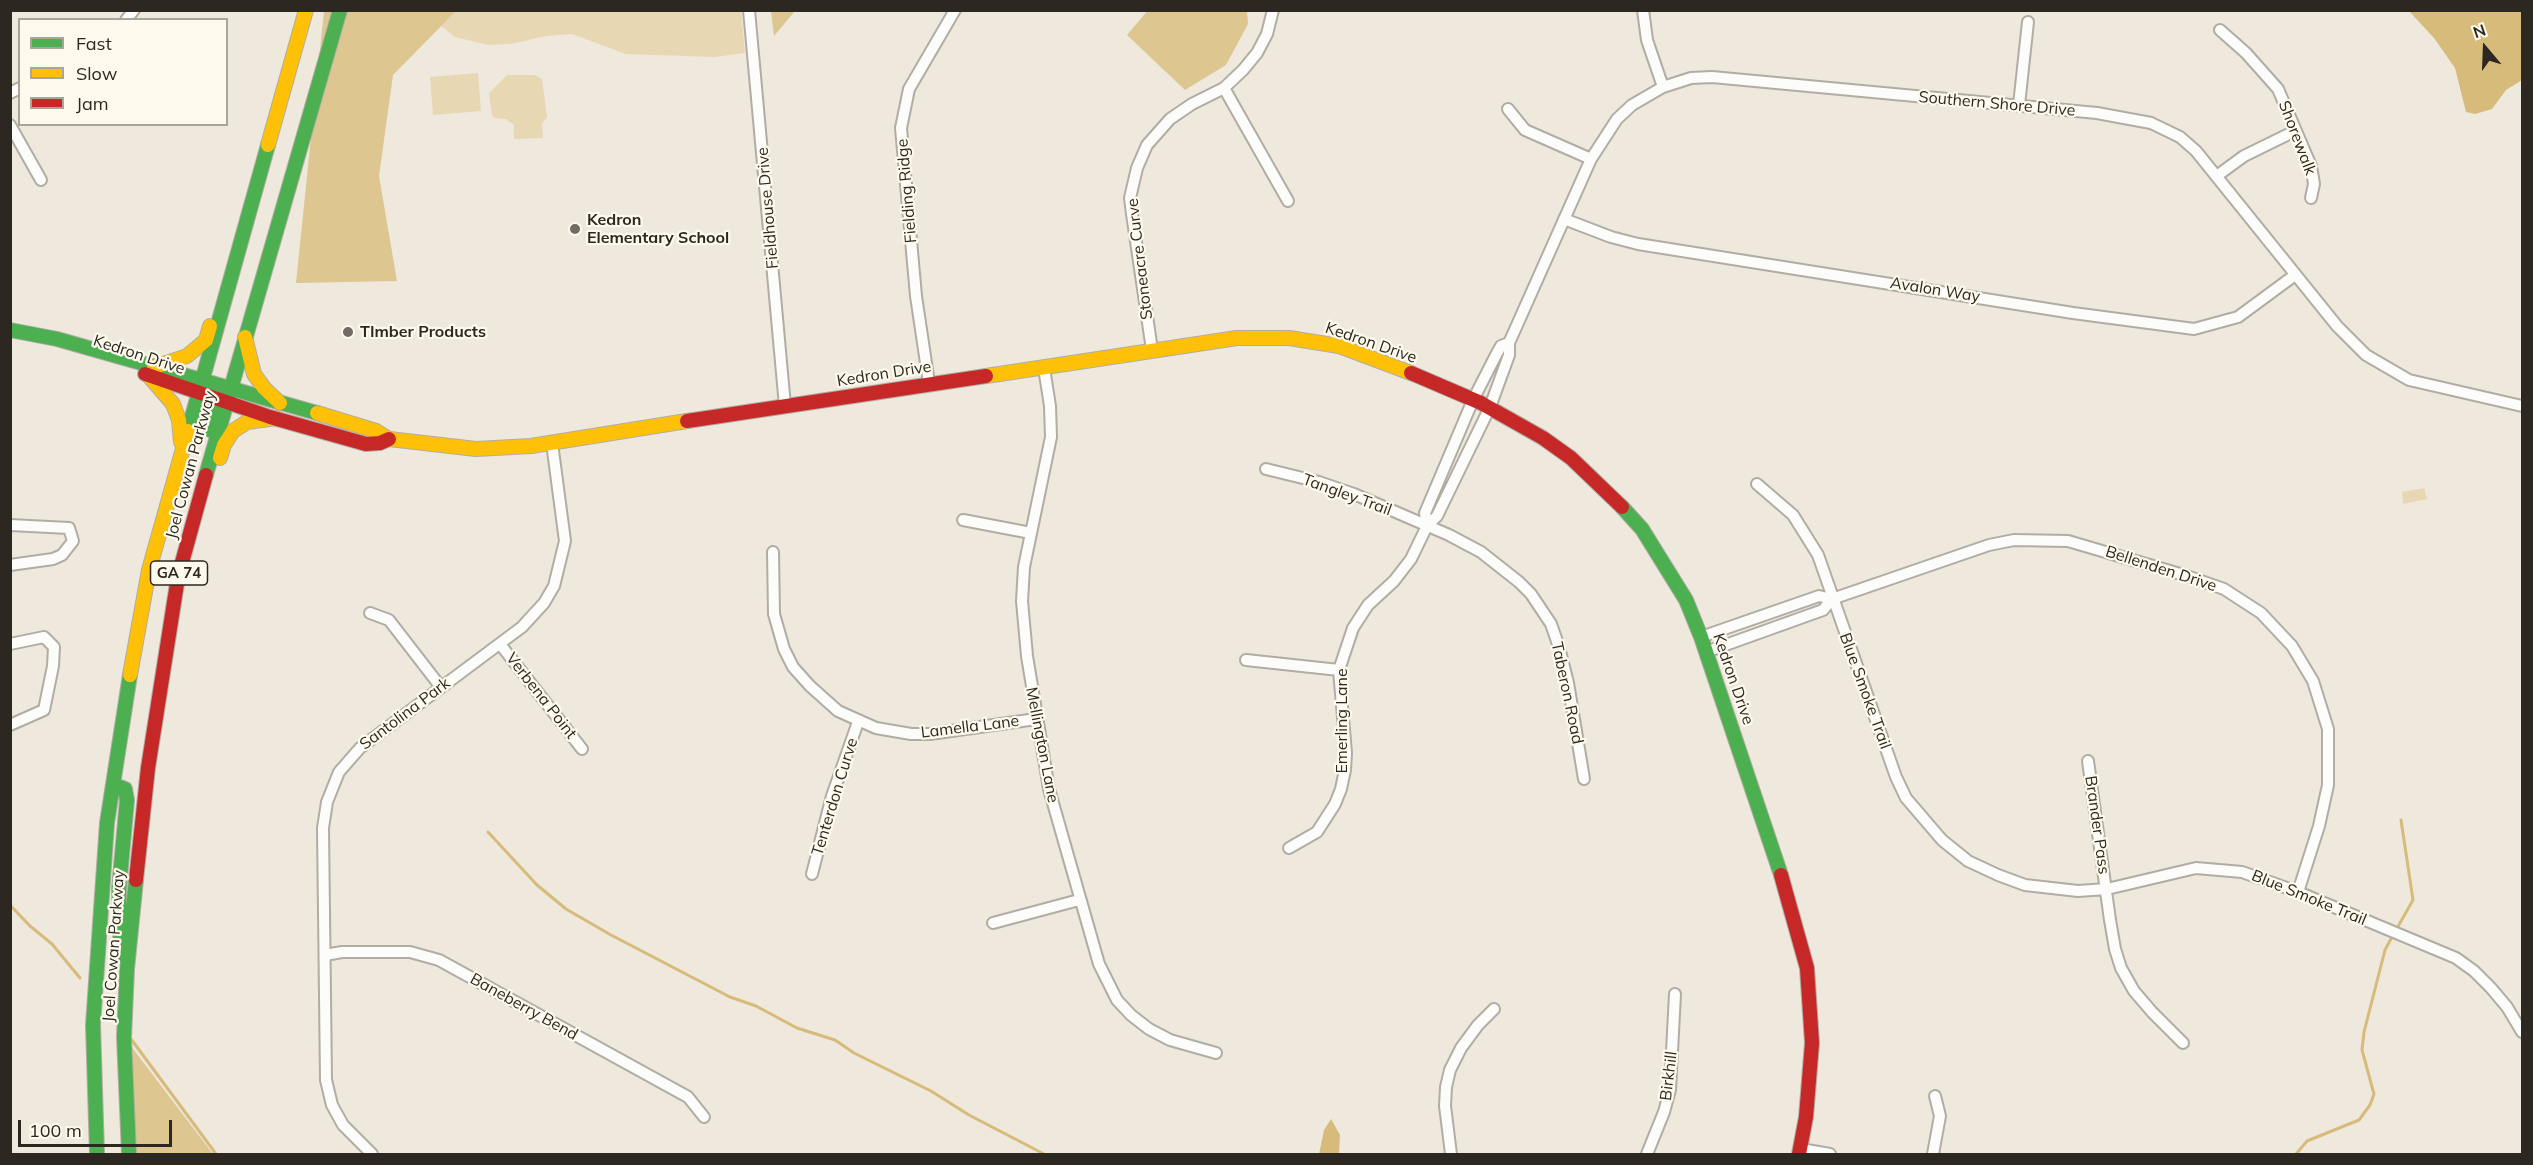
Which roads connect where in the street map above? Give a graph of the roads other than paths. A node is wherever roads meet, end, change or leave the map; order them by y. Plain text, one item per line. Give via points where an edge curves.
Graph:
1 (306, 10) edge
2 (340, 10) edge
3 (749, 10) edge
4 (955, 10) edge
5 (1273, 10) edge
6 (1643, 10) edge
7 (2028, 22) dead end
8 (2220, 30) dead end
9 (1663, 87) junction
10 (1224, 88) junction
11 (2019, 105) junction
12 (1508, 109) dead end
13 (10, 125) edge
14 (2295, 132) junction
15 (1591, 159) junction
16 (2218, 175) junction
17 (41, 180) dead end
18 (2311, 198) dead end
19 (1288, 201) dead end
20 (250, 210) junction
21 (1564, 219) junction
22 (244, 230) junction
23 (2295, 275) junction
24 (14, 331) edge
25 (245, 335) junction
26 (1509, 343) junction
27 (1152, 350) junction
28 (1044, 368) junction
29 (151, 371) junction
30 (929, 383) junction
31 (201, 387) junction
32 (227, 396) junction
33 (1473, 400) junction
34 (280, 403) junction
35 (785, 406) junction
36 (2523, 406) edge
37 (1490, 407) junction
38 (276, 418) junction
39 (389, 439) junction
40 (552, 443) junction
41 (182, 453) junction
42 (1266, 469) dead end
43 (1757, 484) dead end
44 (963, 520) dead end
45 (10, 525) edge
46 (1427, 526) junction
47 (1031, 533) junction
48 (773, 552) dead end
49 (10, 565) edge
50 (178, 577) junction
51 (1832, 599) junction
52 (370, 613) dead end
53 (1701, 637) junction
54 (10, 644) edge
55 (500, 644) junction
56 (1706, 652) junction
57 (1246, 660) dead end
58 (1339, 670) junction
59 (440, 686) junction
60 (1036, 719) junction
61 (858, 722) junction
62 (10, 725) edge
63 (582, 749) dead end
64 (2088, 761) dead end
65 (1584, 779) dead end
66 (112, 791) junction
67 (1289, 848) dead end
68 (812, 874) dead end
69 (2107, 889) junction
70 (2298, 892) junction
71 (1079, 900) junction
72 (993, 923) dead end
73 (325, 955) junction
74 (127, 969) junction
75 (1675, 994) dead end
76 (1494, 1009) dead end
77 (2522, 1031) edge
78 (2183, 1043) dead end
79 (1216, 1053) dead end
80 (1935, 1096) dead end
81 (704, 1117) dead end
82 (1800, 1152) edge
83 (97, 1155) edge
84 (129, 1155) edge
85 (372, 1155) edge
86 (1451, 1155) edge
87 (1647, 1155) edge
88 (1830, 1155) edge
89 (1933, 1155) edge

1 - 20 main road, Joel Cowan Parkway / GA 74
2 - 25 main road, Joel Cowan Parkway / GA 74
3 - 35 street, Fieldhouse Drive
4 - 30 street, Fielding Ridge via 909,89 901,128 916,296
5 - 10 street, Stoneacre Curve via 1257,53
6 - 9 street via 1647,40
7 - 11 street
8 - 14 street, Shorewalk via 2278,89
9 - 11 street, Southern Shore Drive via 1691,78 1712,77
9 - 15 street, Southern Shore Drive via 1617,119
10 - 19 street
10 - 27 street, Stoneacre Curve via 1186,108 1161,128 1147,146 1133,182 1132,214
11 - 16 street, Southern Shore Drive via 2137,118 2180,137
12 - 15 street via 1526,130
13 - 17 street
14 - 16 street via 2244,156
14 - 18 street, Shorewalk via 2311,166
15 - 21 street, Southern Shore Drive
16 - 23 street, Southern Shore Drive
20 - 22 main road, Joel Cowan Parkway / GA 74
20 - 32 main road via 244,266 215,375
21 - 23 street, Avalon Way via 1638,244 2194,329 2238,317
21 - 26 street, Southern Shore Drive
22 - 29 main road via 230,256 206,340 187,356
22 - 31 main road, Joel Cowan Parkway / GA 74
23 - 36 street, Southern Shore Drive via 2366,355 2395,374 2441,389
24 - 29 main road, Kedron Drive
25 - 32 main road, Joel Cowan Parkway / GA 74
25 - 34 main road via 254,374
26 - 33 street, Southern Shore Drive via 1501,346
26 - 37 street, Southern Shore Drive via 1509,355
27 - 28 main road, Kedron Drive
27 - 33 main road, Kedron Drive via 1237,338 1316,341 1381,360
28 - 30 main road, Kedron Drive
28 - 47 street, Mellington Lane via 1051,437
29 - 31 main road, Kedron Drive
29 - 41 main road via 179,420
30 - 35 main road, Kedron Drive
31 - 32 main road, Kedron Drive
31 - 41 main road, Joel Cowan Parkway / GA 74
31 - 50 main road via 211,404 213,420 178,552
32 - 34 main road, Kedron Drive
32 - 38 main road, Kedron Drive
32 - 50 main road, Joel Cowan Parkway / GA 74
33 - 37 main road, Kedron Drive
33 - 46 street, Emerling Lane via 1425,513
34 - 39 main road, Kedron Drive via 376,431
35 - 40 main road, Kedron Drive
37 - 46 street, Emerling Lane via 1437,516
37 - 53 main road, Kedron Drive via 1557,447 1620,504 1666,565
38 - 39 main road, Kedron Drive via 366,444
38 - 50 main road via 247,422 233,431 224,445 195,551
39 - 40 main road, Kedron Drive via 476,449
40 - 55 street, Santolina Park via 564,529 562,560 544,603
41 - 66 main road, Joel Cowan Parkway / GA 74 via 149,570
42 - 46 street, Tangley Trail via 1319,482
43 - 51 street, Blue Smoke Trail via 1793,515 1806,532
44 - 47 street
45 - 49 street via 69,528 73,541 62,555 53,559
46 - 58 street, Emerling Lane via 1411,559 1368,605 1353,628
46 - 65 street, Taberon Road via 1503,567 1532,594 1551,624 1568,683
47 - 60 street, Mellington Lane via 1022,601
48 - 61 street, Lamella Lane via 774,614 793,667 822,698
50 - 74 main road, Joel Cowan Parkway / GA 74 via 148,768
51 - 53 street, Bellenden Drive via 1819,596
51 - 56 street, Bellenden Drive via 1823,610
51 - 69 street, Blue Smoke Trail via 1896,777 1919,816 1968,861 1998,876 2025,885 2078,891
51 - 70 street, Bellenden Drive via 1989,545 2036,539 2068,541 2187,576 2224,589 2247,603 2279,630 2306,667 2328,729 2328,785
52 - 59 street via 388,620
53 - 56 main road, Kedron Drive
54 - 62 street via 44,637 54,647 44,710
55 - 59 street, Santolina Park
55 - 63 street, Verbena Point
56 - 82 main road, Kedron Drive via 1783,880 1807,968 1812,1043
57 - 58 street
58 - 67 street, Emerling Lane via 1346,753 1341,789 1317,832
59 - 73 street, Santolina Park via 360,748 339,772 323,828
60 - 61 street, Lamella Lane via 930,734 896,733
60 - 71 street, Mellington Lane via 1044,770
61 - 68 street, Tenterdon Curve via 832,796
64 - 69 street, Brander Pass
66 - 74 main road via 125,789 128,800 119,888 120,935
66 - 83 main road, Joel Cowan Parkway / GA 74 via 93,1024
69 - 70 street, Blue Smoke Trail via 2181,870 2209,868 2242,872
69 - 78 street, Brander Pass via 2121,968 2134,991
70 - 77 street, Blue Smoke Trail via 2456,958 2500,997
71 - 72 street
71 - 79 street, Mellington Lane via 1099,964 1117,1000 1149,1029 1170,1040
73 - 81 street, Baneberry Bend via 410,952 439,960 688,1097
73 - 85 street, Santolina Park via 324,1066 330,1097 344,1125
74 - 84 main road, Joel Cowan Parkway / GA 74 via 124,1037
75 - 87 street, Birkhill via 1670,1090
76 - 86 street via 1461,1048 1450,1070 1445,1106
80 - 89 street via 1940,1116
82 - 88 street

